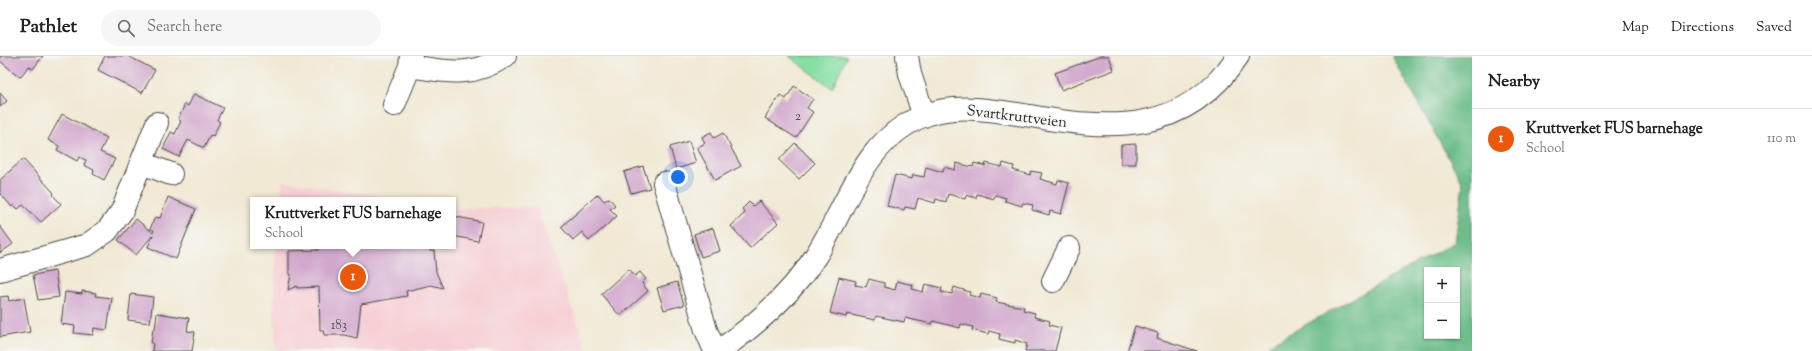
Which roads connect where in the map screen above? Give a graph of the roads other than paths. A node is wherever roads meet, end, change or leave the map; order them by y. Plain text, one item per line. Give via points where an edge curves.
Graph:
1 (505, 56) edge
2 (907, 56) edge
3 (1238, 56) edge
4 (411, 61) edge
5 (394, 104) dead end
6 (924, 116) junction
7 (157, 123) dead end
8 (142, 163) junction
9 (171, 174) dead end
10 (664, 183) dead end
11 (1069, 248) dead end
12 (0, 270) edge
13 (1053, 281) dead end
14 (715, 351) edge
15 (719, 351) edge

1 - 4 street via 481,68 451,72
2 - 6 street via 910,74
3 - 6 street, Svartkruttveien via 1216,82 1183,107 1164,116 1129,124 1087,125 982,109 952,110
4 - 5 street
6 - 15 street, Svartkruttveien via 890,136 870,156 815,257 800,278 759,320
7 - 8 street
8 - 9 street
8 - 12 street via 122,211 96,239 87,245
10 - 14 street via 706,330
11 - 13 street

